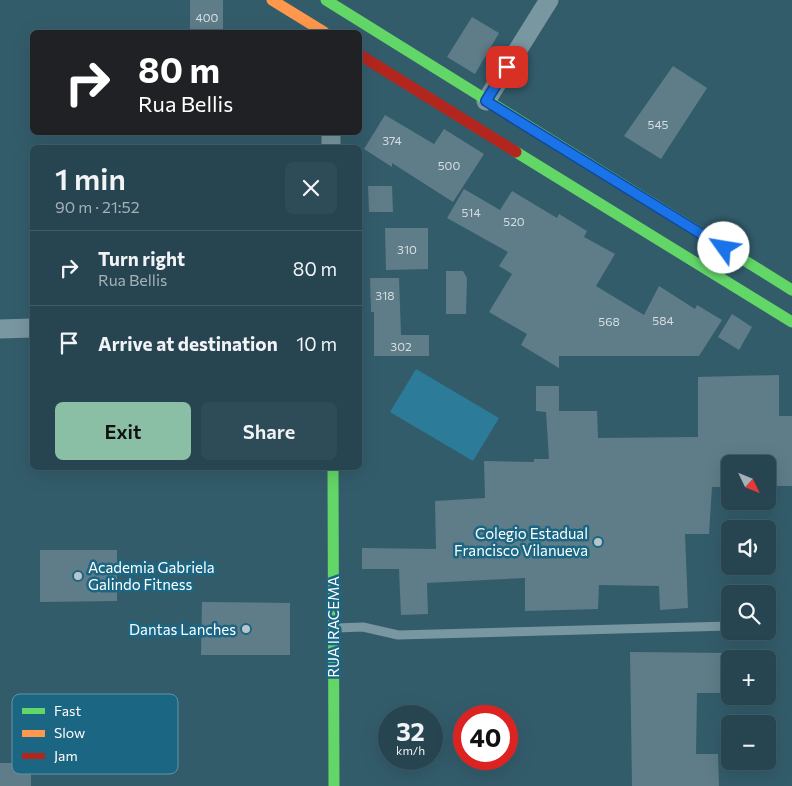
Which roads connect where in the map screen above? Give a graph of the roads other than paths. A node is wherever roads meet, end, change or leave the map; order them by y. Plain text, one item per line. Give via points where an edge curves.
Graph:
1 (272, 0) edge
2 (550, 0) edge
3 (328, 1) edge
4 (321, 30) edge
5 (330, 30) edge
6 (362, 56) edge
7 (486, 101) junction
8 (462, 102) junction
9 (792, 290) edge
10 (792, 322) edge
11 (30, 328) edge
12 (0, 329) edge
13 (333, 470) edge
14 (721, 626) edge
15 (334, 628) junction
16 (334, 786) edge

1 - 4 street
2 - 7 street
3 - 5 street
3 - 8 street
6 - 8 street
7 - 8 street
7 - 9 street
8 - 10 street
11 - 12 street
13 - 15 street, RUA IRACEMA
14 - 15 lane via 398,635 363,628
15 - 16 street, RUA IRACEMA

